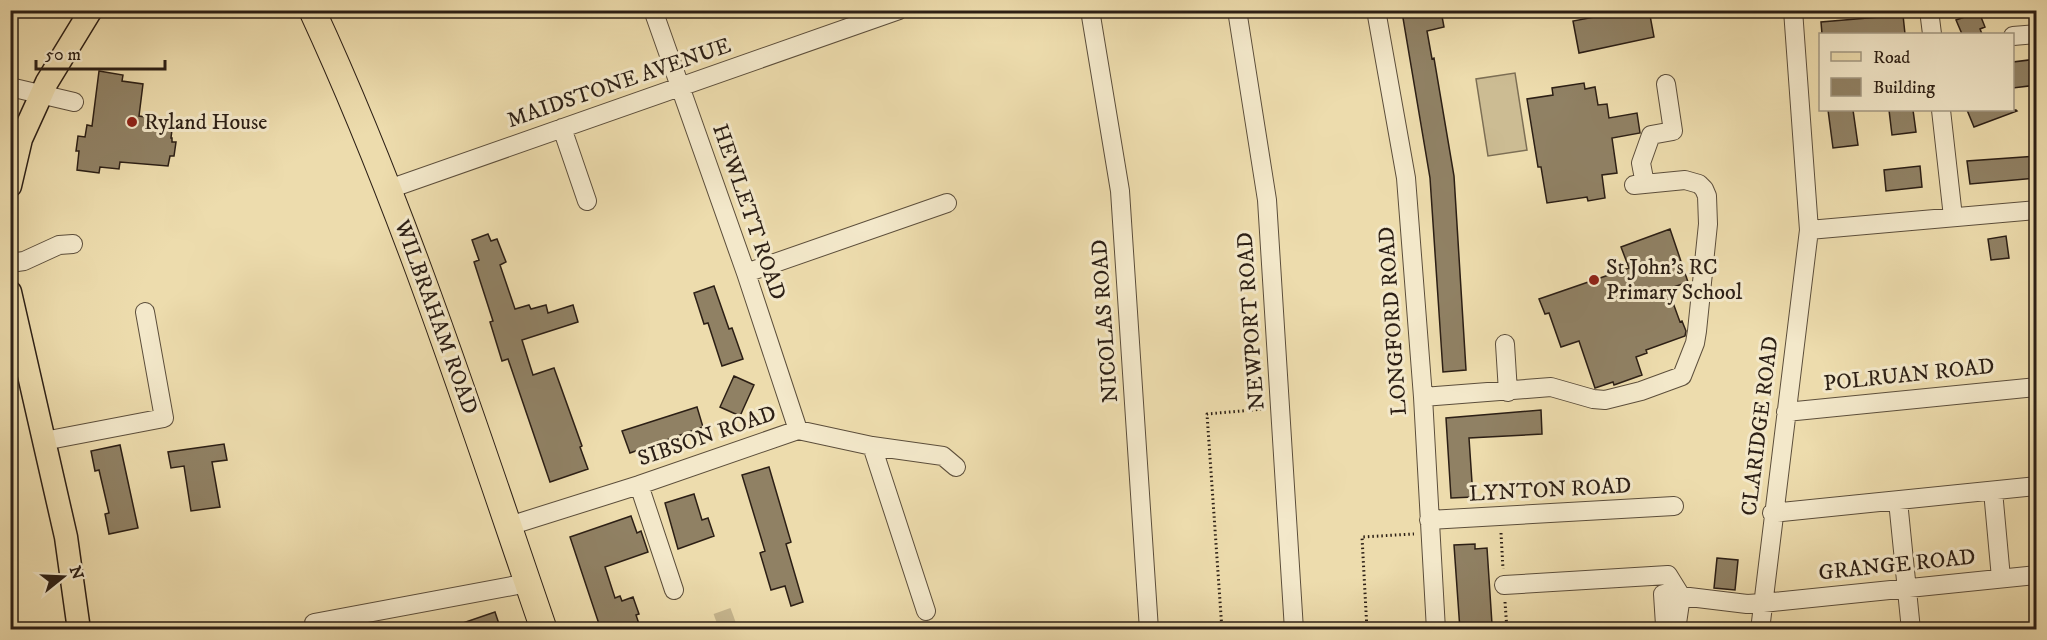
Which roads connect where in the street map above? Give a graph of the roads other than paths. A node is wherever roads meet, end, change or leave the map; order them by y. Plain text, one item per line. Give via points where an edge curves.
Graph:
1 (91, 10) edge
2 (312, 10) edge
3 (652, 10) edge
4 (899, 10) edge
5 (1090, 10) edge
6 (1237, 10) edge
7 (1376, 10) edge
8 (1793, 10) edge
9 (1929, 10) edge
10 (1932, 33) edge
11 (2037, 34) edge
12 (2014, 36) edge
13 (1666, 84) dead end
14 (10, 87) edge
15 (680, 87) junction
16 (41, 95) junction
17 (74, 102) dead end
18 (1941, 111) edge
19 (562, 128) junction
20 (10, 186) edge
21 (389, 189) junction
22 (587, 201) dead end
23 (947, 203) dead end
24 (2037, 210) edge
25 (1953, 217) junction
26 (1809, 230) junction
27 (73, 244) dead end
28 (10, 263) edge
29 (746, 273) junction
30 (11, 296) edge
31 (145, 312) dead end
32 (1505, 344) dead end
33 (2037, 387) edge
34 (1508, 392) junction
35 (1423, 397) junction
36 (1786, 412) junction
37 (798, 430) junction
38 (44, 441) junction
39 (872, 446) junction
40 (956, 467) dead end
41 (639, 485) junction
42 (2037, 486) edge
43 (1993, 491) junction
44 (1898, 501) junction
45 (1674, 507) dead end
46 (1772, 513) junction
47 (509, 526) junction
48 (1429, 526) junction
49 (2037, 574) edge
50 (2001, 578) junction
51 (528, 583) junction
52 (1504, 585) dead end
53 (1907, 588) junction
54 (674, 590) dead end
55 (1681, 596) junction
56 (1763, 603) junction
57 (926, 611) dead end
58 (314, 623) dead end
59 (79, 630) edge
60 (544, 630) edge
61 (1149, 630) edge
62 (1294, 630) edge
63 (1436, 630) edge
64 (1662, 630) edge
65 (1676, 630) edge
66 (1760, 630) edge
67 (1911, 630) edge

1 - 16 main road
2 - 21 highway, WILBRAHAM ROAD
3 - 15 street, HEWLETT ROAD
4 - 15 street, MAIDSTONE AVENUE
5 - 61 street, NICOLAS ROAD via 1120,191
6 - 62 street, NEWPORT ROAD via 1267,200
7 - 35 street, LONGFORD ROAD via 1406,178
8 - 26 street, CLARIDGE ROAD
9 - 10 street
11 - 12 street
13 - 34 street via 1673,131 1651,135 1639,184 1692,181 1707,196 1708,224 1697,331 1682,376 1605,400 1558,388
14 - 16 street
15 - 19 street, MAIDSTONE AVENUE
15 - 29 street, HEWLETT ROAD
16 - 17 street
16 - 20 main road via 21,139
18 - 25 street
19 - 21 street, MAIDSTONE AVENUE
19 - 22 street
21 - 47 highway, WILBRAHAM ROAD
23 - 29 street
24 - 25 street
25 - 26 street
26 - 36 street, CLARIDGE ROAD
27 - 28 street via 59,244 24,261
29 - 37 street, HEWLETT ROAD
30 - 38 main road
31 - 38 street via 164,418
32 - 34 street
33 - 36 street, POLRUAN ROAD
34 - 35 street
35 - 48 street, LONGFORD ROAD
36 - 46 street, CLARIDGE ROAD
37 - 39 street, SIBSON ROAD
37 - 41 street, SIBSON ROAD
38 - 59 main road via 71,565
39 - 40 street, SIBSON ROAD via 943,456
39 - 57 street
41 - 47 street, SIBSON ROAD
41 - 54 street
42 - 43 street
43 - 44 street
43 - 50 street
44 - 46 street
44 - 53 street
45 - 48 street, LYNTON ROAD
46 - 56 street, CLARIDGE ROAD
47 - 51 highway, WILBRAHAM ROAD
48 - 63 street, LONGFORD ROAD
49 - 50 street, GRANGE ROAD
50 - 53 street, GRANGE ROAD
51 - 58 street
51 - 60 highway, WILBRAHAM ROAD
52 - 55 street via 1668,575
53 - 56 street, GRANGE ROAD
53 - 67 street
55 - 56 street, GRANGE ROAD
55 - 64 street via 1664,594
55 - 65 street
56 - 66 street, CLARIDGE ROAD

